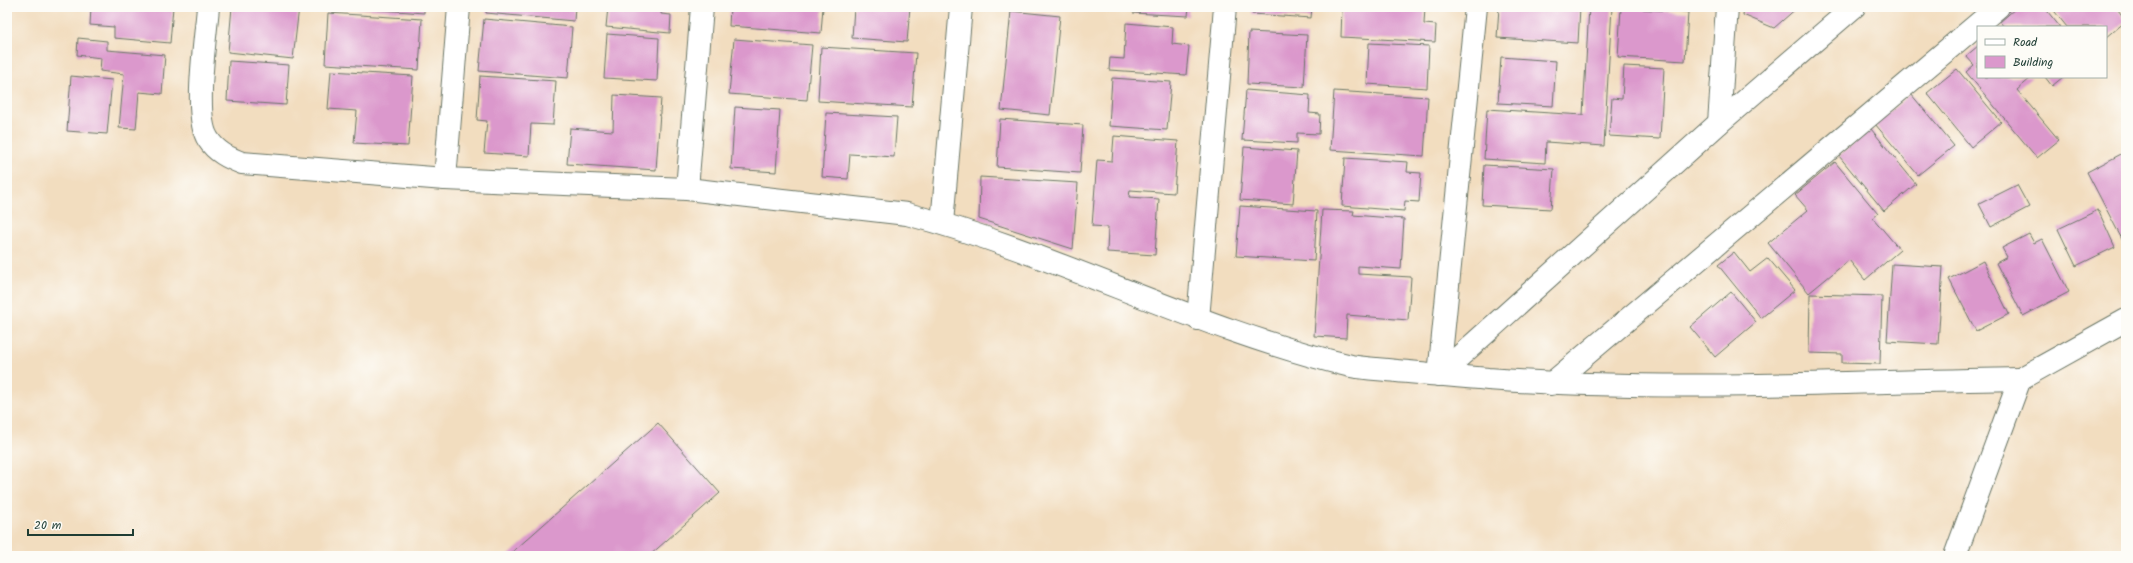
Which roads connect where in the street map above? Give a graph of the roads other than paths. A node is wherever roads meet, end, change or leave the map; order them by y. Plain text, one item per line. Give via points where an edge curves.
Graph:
1 (208, 7) edge
2 (459, 7) edge
3 (702, 7) edge
4 (961, 7) edge
5 (1225, 7) edge
6 (1476, 7) edge
7 (1727, 7) edge
8 (1854, 7) edge
9 (1998, 7) edge
10 (1719, 123) junction
11 (444, 179) junction
12 (687, 189) junction
13 (942, 223) junction
14 (1198, 319) junction
15 (2126, 320) edge
16 (1439, 375) junction
17 (2020, 379) junction
18 (1551, 384) junction
19 (1955, 556) edge

1 - 11 street via 201,114 207,138 223,155 242,163
2 - 11 street
3 - 12 street
4 - 13 street
5 - 14 street
6 - 16 street
7 - 10 street
8 - 10 street
9 - 18 street
10 - 16 street
11 - 12 street
12 - 13 street via 907,214
13 - 14 street
14 - 16 street via 1260,340 1354,366
15 - 17 street
16 - 18 street
17 - 18 street via 1654,386
17 - 19 street

